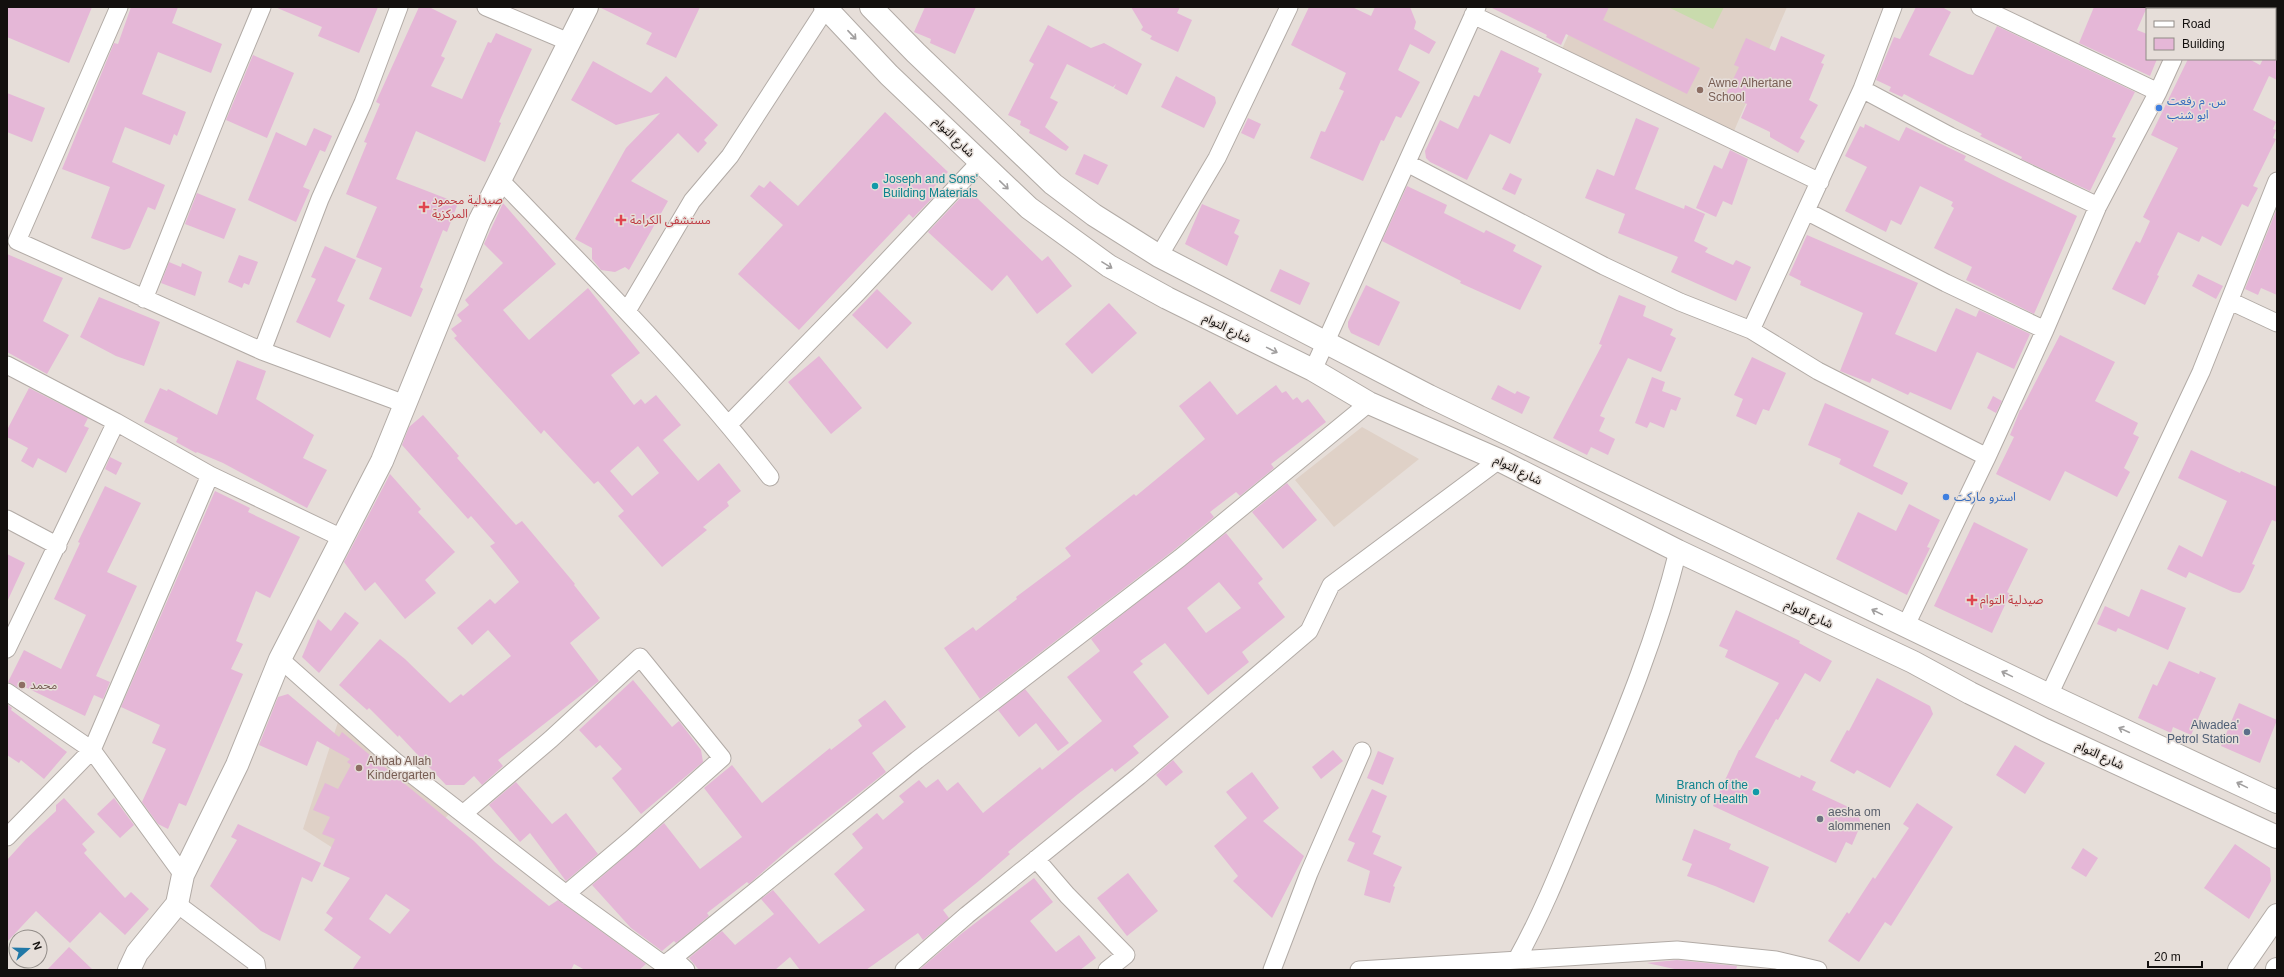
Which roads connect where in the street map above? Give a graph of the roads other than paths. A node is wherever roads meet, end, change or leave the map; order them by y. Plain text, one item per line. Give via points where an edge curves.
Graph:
1 (119, 7) edge
2 (262, 7) edge
3 (399, 7) edge
4 (486, 7) edge
5 (587, 7) edge
6 (826, 7) edge
7 (871, 7) edge
8 (1289, 7) edge
9 (1893, 7) edge
10 (1980, 7) edge
11 (1475, 11) edge
12 (569, 42) junction
13 (2173, 60) edge
14 (1862, 89) junction
15 (2158, 92) junction
16 (980, 162) junction
17 (1407, 163) junction
18 (500, 180) junction
19 (2277, 181) edge
20 (1820, 182) junction
21 (2098, 206) junction
22 (1806, 211) junction
23 (1159, 256) junction
24 (144, 299) junction
25 (2230, 301) junction
26 (627, 311) junction
27 (2277, 322) edge
28 (1751, 330) junction
29 (2045, 330) junction
30 (1325, 342) junction
31 (262, 351) junction
32 (7, 365) edge
33 (1313, 370) junction
34 (1369, 403) junction
35 (405, 404) junction
36 (116, 422) junction
37 (729, 424) junction
38 (1987, 458) junction
39 (1499, 460) junction
40 (210, 475) junction
41 (770, 477) dead end
42 (7, 519) edge
43 (342, 538) junction
44 (58, 546) junction
45 (1678, 551) junction
46 (1906, 625) junction
47 (7, 649) edge
48 (280, 659) junction
49 (7, 692) edge
50 (2049, 695) junction
51 (92, 750) junction
52 (1362, 751) dead end
53 (2277, 802) edge
54 (463, 814) junction
55 (7, 837) edge
56 (2277, 837) edge
57 (1036, 859) junction
58 (183, 875) junction
59 (566, 894) junction
60 (177, 904) junction
61 (2277, 915) edge
62 (1517, 959) junction
63 (666, 964) edge
64 (261, 968) edge
65 (129, 970) edge
66 (686, 970) edge
67 (904, 970) edge
68 (1107, 970) edge
69 (1272, 970) edge
70 (1358, 970) edge
71 (1818, 970) edge
72 (2239, 970) edge

1 - 24 street via 17,241
2 - 24 street
3 - 31 street via 363,103 320,199
4 - 12 street
5 - 12 main road
6 -> 16 main road, شارع التوام via 889,75
6 - 26 street via 730,156 692,201
7 - 23 main road via 1053,184 1094,215
8 - 23 street via 1217,158
9 - 14 street
10 - 15 street
11 - 17 street
11 - 20 street
12 - 18 main road
13 - 15 street
14 - 20 street
14 - 21 street via 1950,136
15 - 21 street
16 -> 33 main road, شارع التوام via 1029,208 1109,266 1166,298
16 - 37 street
17 - 28 street via 1604,266 1680,302
17 - 30 street
18 - 26 street
18 - 35 main road via 480,220
19 - 25 street
20 - 22 street
21 - 29 street
22 - 28 street
22 - 29 street via 1946,284
23 - 30 main road
24 - 31 street
25 - 27 street
25 - 50 street via 2201,372
26 - 37 street
28 - 38 street via 1818,371
29 - 38 street
30 - 33 street
46 -> 30 main road via 1429,396
31 - 35 street
32 - 36 street
33 - 34 main road, شارع التوام
34 - 39 main road, شارع التوام
34 - 63 street via 1180,558 917,760
35 - 43 main road via 382,461
36 - 40 street
36 - 44 street
37 - 41 street
38 - 46 street
39 - 45 main road, شارع التوام
39 - 57 street via 1331,585 1309,631 1139,776
40 - 43 street
40 - 51 street
42 - 44 street
43 - 48 main road
44 - 47 street
45 - 56 main road, شارع التوام via 1913,662 2045,730
45 - 62 street via 1667,597 1632,697 1537,923
50 -> 46 main road
48 - 54 street via 396,762
48 - 58 main road via 237,765
49 - 51 street
53 -> 50 main road
51 - 55 street
51 - 58 street
52 - 69 street via 1309,873
54 - 59 street
54 - 59 street via 551,739 640,657 722,758
57 - 67 street via 967,914
57 - 68 street via 1067,895 1126,955
58 - 60 main road
59 - 63 street
60 - 64 street
60 - 65 main road via 137,953
61 - 72 main road
62 - 70 street
62 - 71 street via 1677,950 1776,960
63 - 66 street

